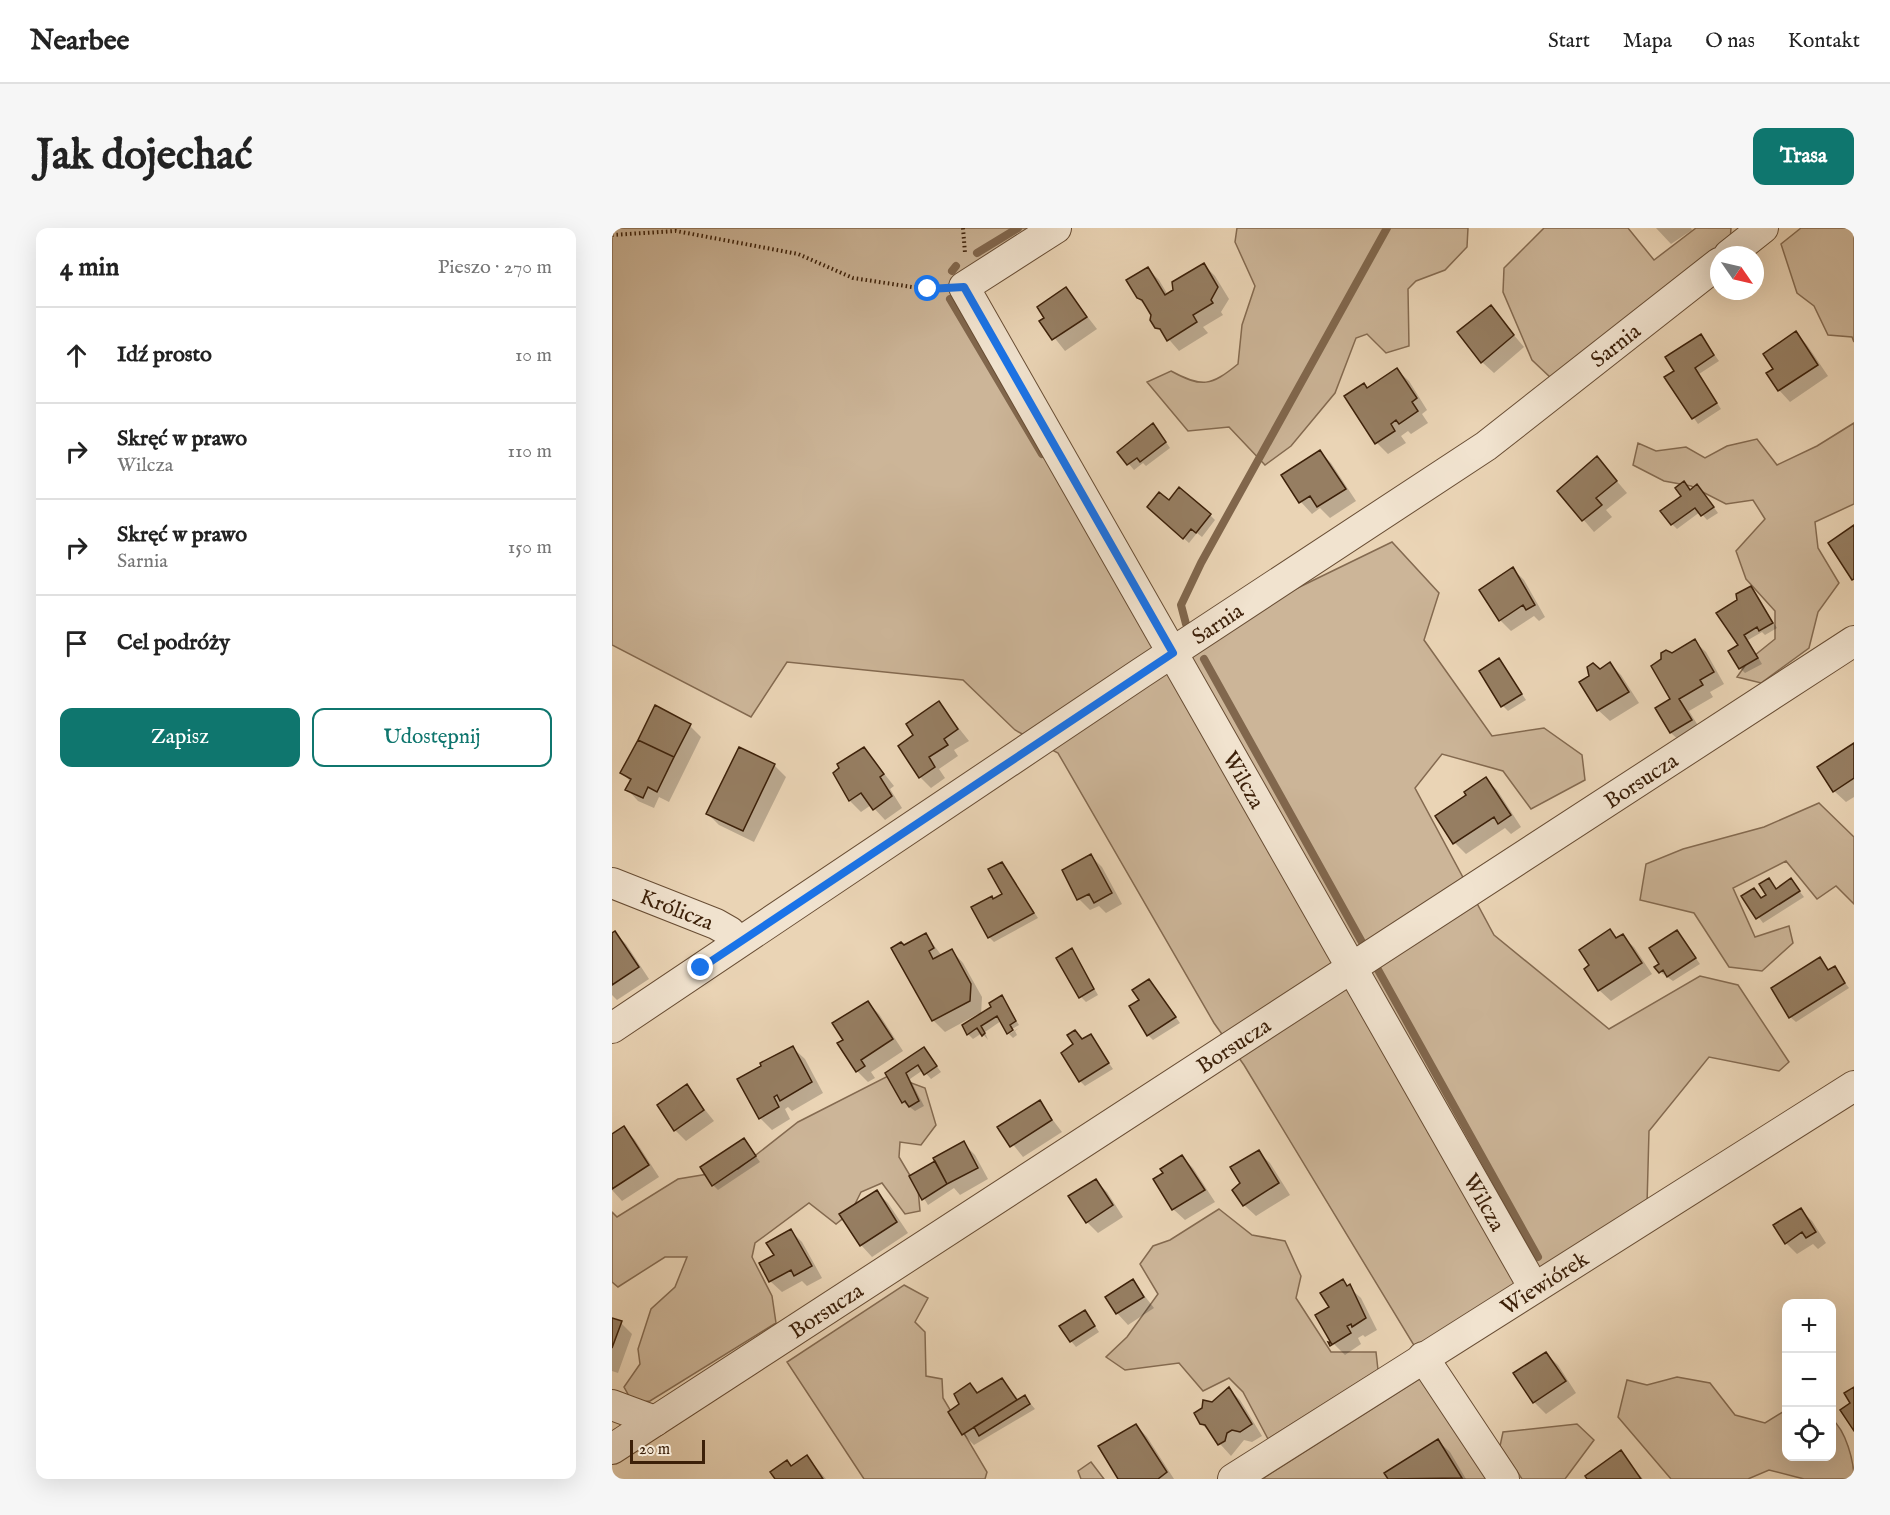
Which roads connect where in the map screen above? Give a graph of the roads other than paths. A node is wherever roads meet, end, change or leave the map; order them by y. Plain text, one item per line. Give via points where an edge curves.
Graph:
1 (1056, 228) edge
2 (1763, 228) edge
3 (1740, 246) edge
4 (1710, 270) edge
5 (1854, 641) edge
6 (1173, 653) junction
7 (612, 883) edge
8 (738, 942) junction
9 (1353, 967) junction
10 (612, 1028) edge
11 (1854, 1086) edge
12 (1534, 1288) junction
13 (1424, 1357) junction
14 (612, 1405) edge
15 (655, 1421) junction
16 (612, 1449) edge
17 (1233, 1479) edge
18 (1504, 1479) edge

1 - 6 street, Wilcza via 971,282
2 - 3 street
4 - 6 street, Sarnia via 1486,446
5 - 9 street, Borsucza
6 - 8 street, Sarnia
6 - 9 street, Wilcza
7 - 8 street, Królicza via 716,924
8 - 10 street, Sarnia
9 - 12 street, Wilcza
9 - 15 street, Borsucza
11 - 12 street, Wiewiórek
12 - 13 street, Wiewiórek
13 - 17 street, Wiewiórek
13 - 18 street
14 - 15 street
15 - 16 street, Borsucza

